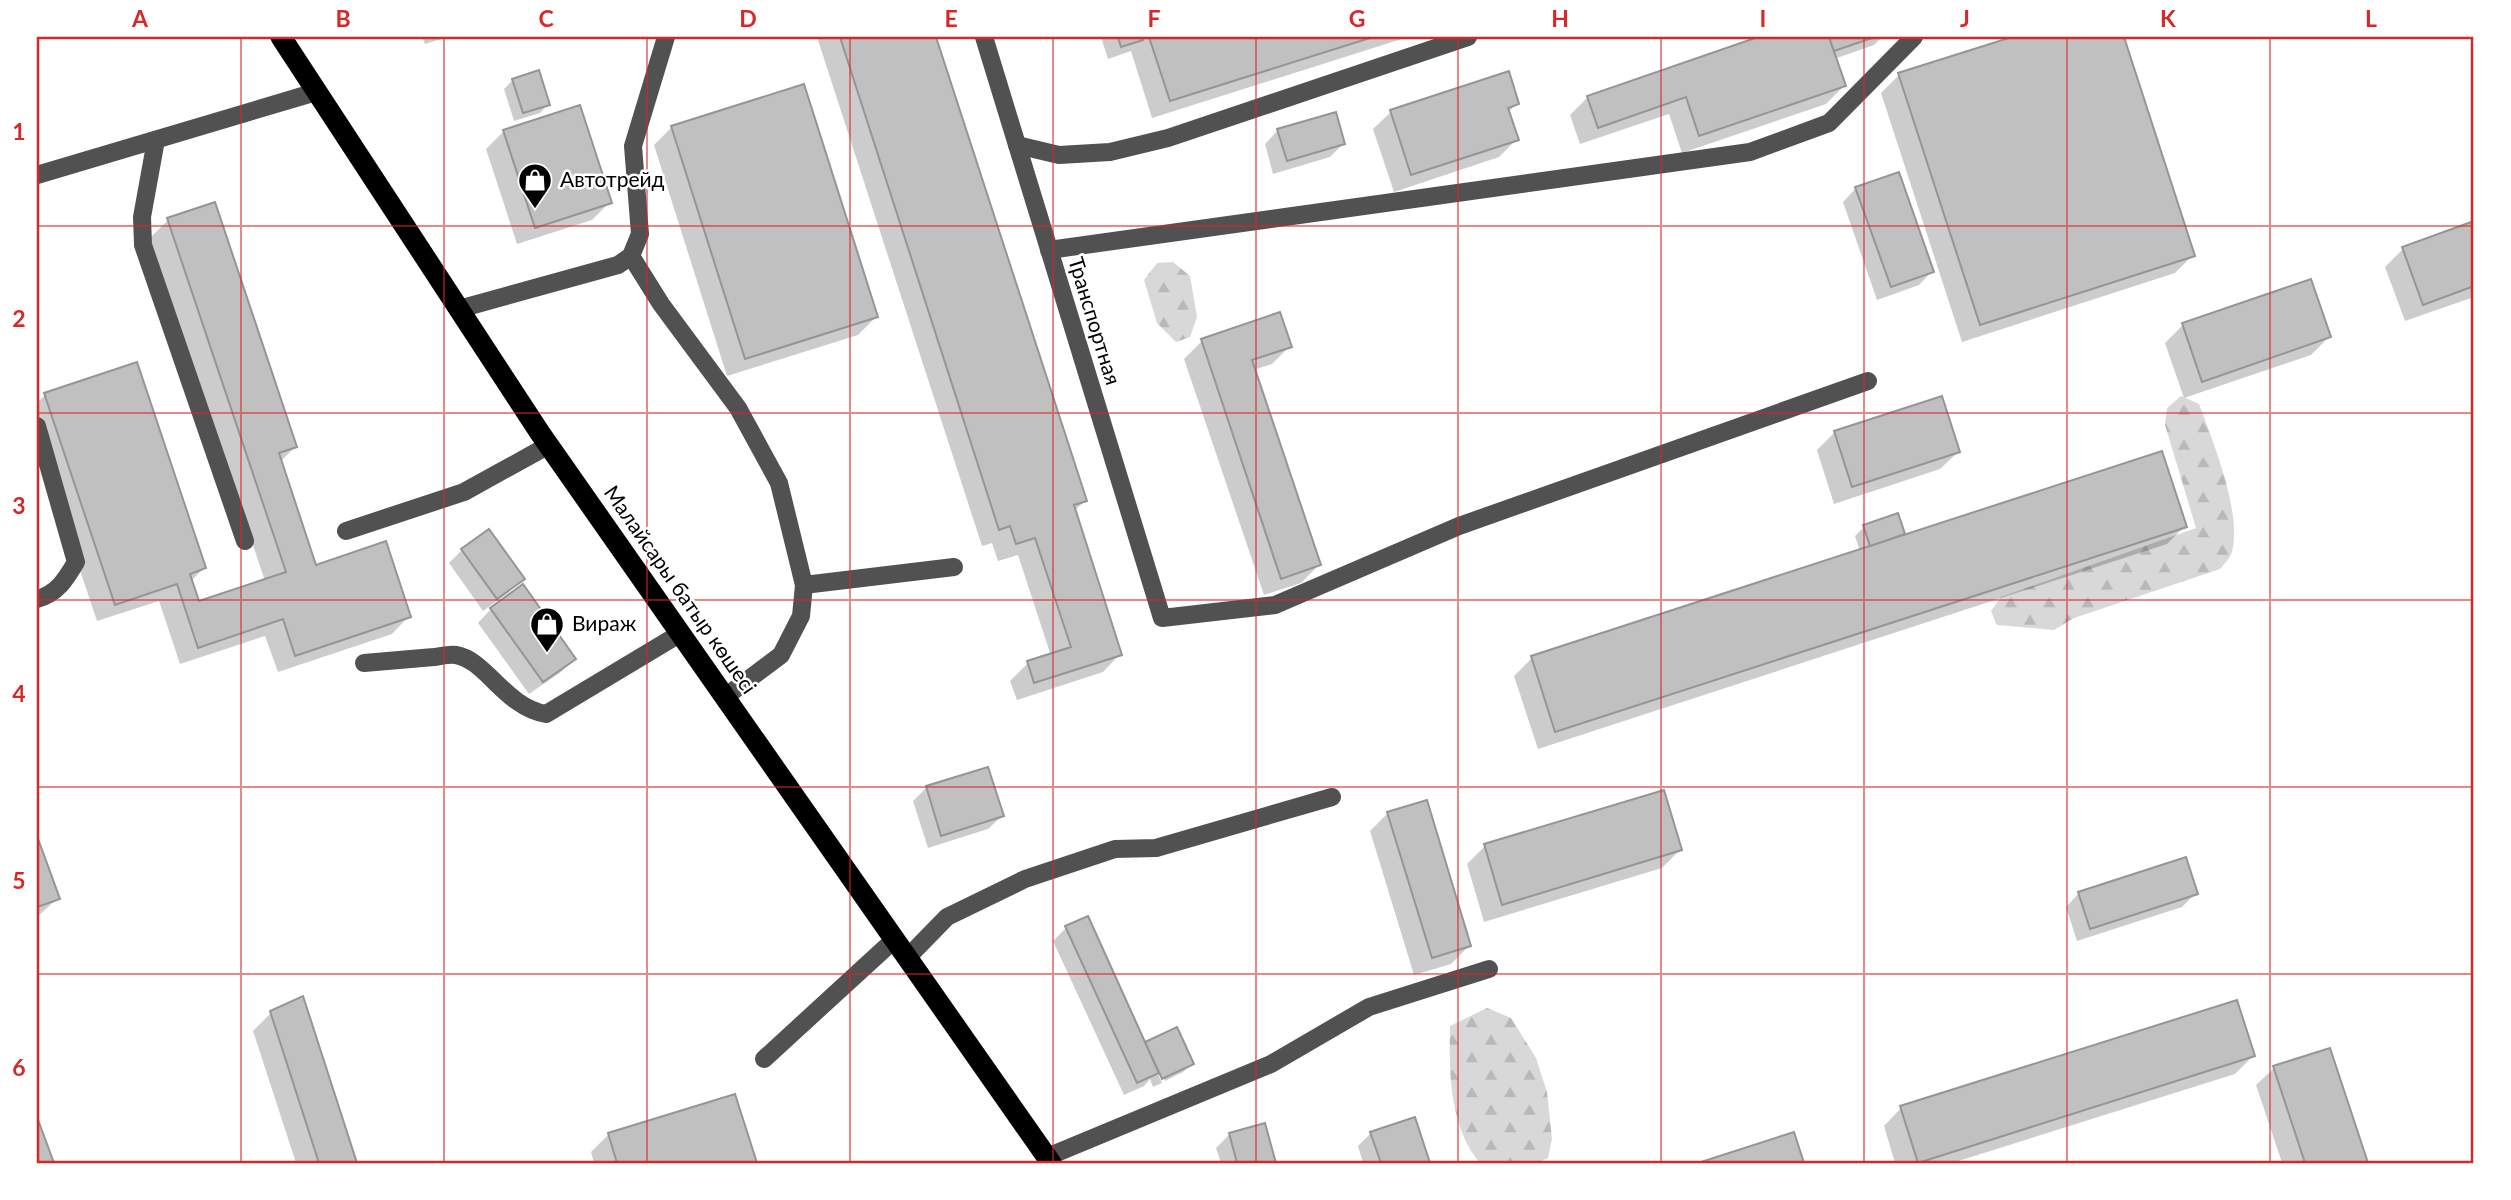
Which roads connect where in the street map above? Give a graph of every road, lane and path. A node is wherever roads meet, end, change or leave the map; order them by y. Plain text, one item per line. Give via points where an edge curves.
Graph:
1 (666, 37) edge
2 (984, 37) edge
3 (1468, 37) edge
4 (1914, 37) edge
5 (289, 40) edge
6 (316, 92) junction
7 (156, 140) junction
8 (1017, 145) junction
9 (37, 175) edge
10 (1049, 250) junction
11 (631, 256) junction
12 (459, 309) junction
13 (1868, 381) dead end
14 (37, 426) edge
15 (549, 445) junction
16 (345, 531) dead end
17 (245, 541) dead end
18 (954, 567) dead end
19 (804, 585) junction
20 (37, 599) edge
21 (681, 633) junction
22 (364, 663) dead end
23 (725, 698) junction
24 (1332, 797) dead end
25 (895, 939) junction
26 (907, 958) junction
27 (1489, 969) dead end
28 (764, 1059) dead end
29 (1049, 1160) edge

1 - 11 street via 634,146 641,224
2 - 8 street, Транспортная
3 - 8 street via 1156,141 1110,152 1059,155
4 - 10 street via 1829,123 1749,152
5 - 6 highway, Малайсары батыр көшесі
6 - 7 street
6 - 12 highway, Малайсары батыр көшесі
7 - 9 street
7 - 17 street via 142,217 143,245
8 - 10 street, Транспортная
10 - 13 street, Транспортная via 1162,618 1276,605 1459,526
11 - 12 street via 618,265
11 - 19 street via 738,408 779,483
12 - 15 highway, Малайсары батыр көшесі
14 - 20 street via 76,562 58,588
15 - 16 street via 464,492
15 - 21 highway, Малайсары батыр көшесі
18 - 19 street
19 - 23 street via 801,616 781,655
21 - 22 street via 546,714 532,712 502,692 476,665 456,655
21 - 23 highway, Малайсары батыр көшесі
23 - 25 highway, Малайсары батыр көшесі
24 - 26 street via 1156,848 1115,849 1025,879 947,917
25 - 26 highway, Малайсары батыр көшесі
25 - 28 street
26 - 29 highway, Малайсары батыр көшесі
27 - 29 street via 1369,1007 1271,1064

